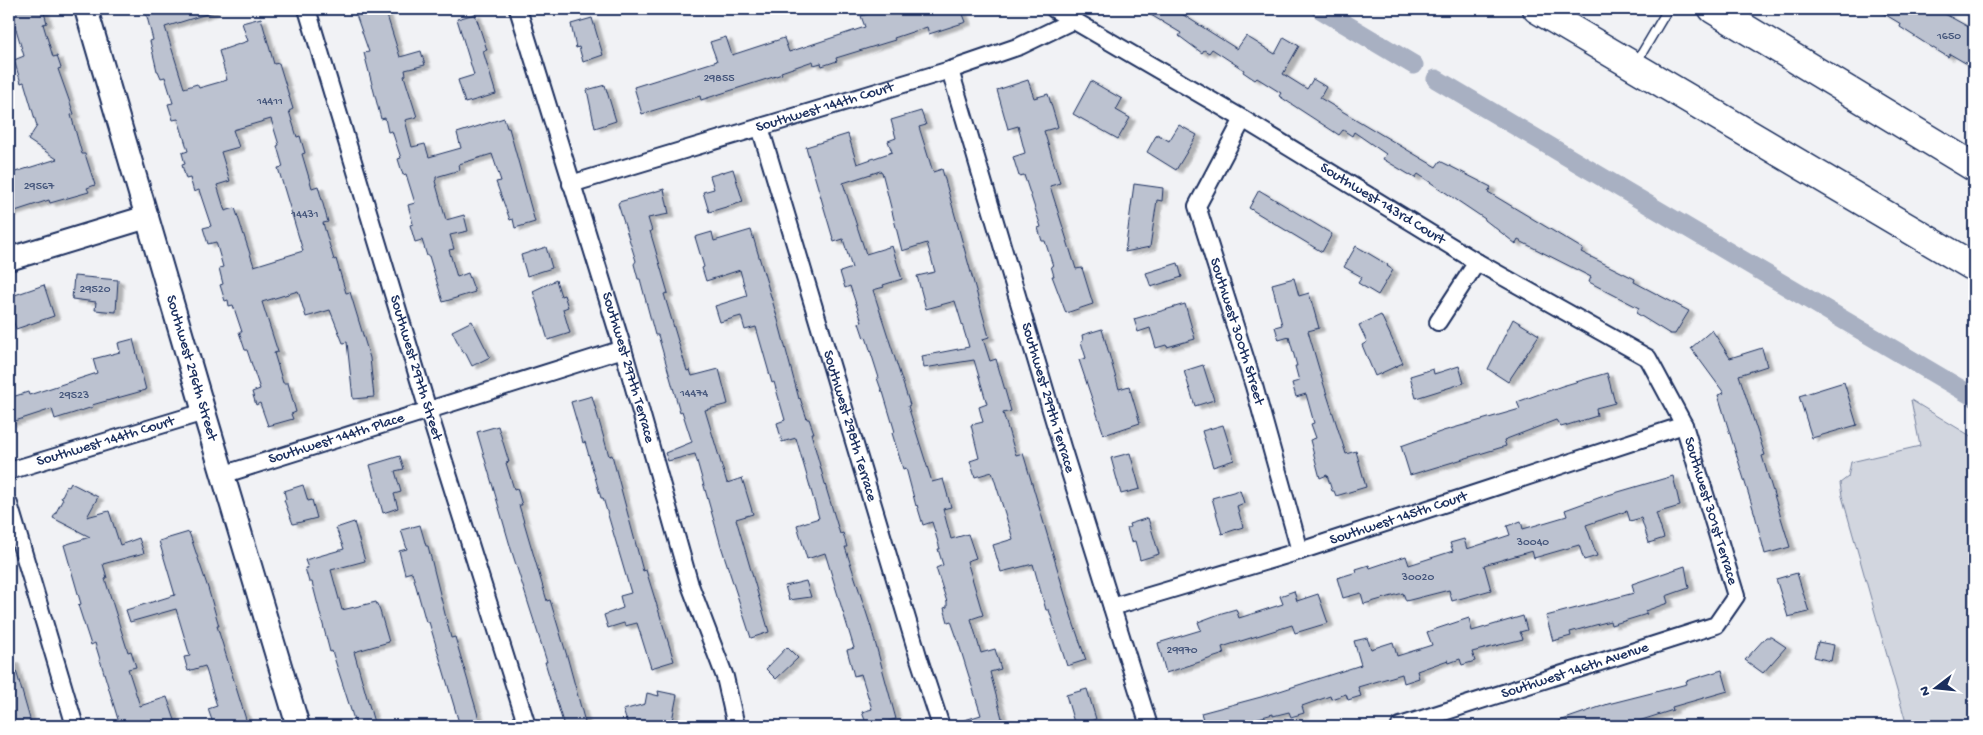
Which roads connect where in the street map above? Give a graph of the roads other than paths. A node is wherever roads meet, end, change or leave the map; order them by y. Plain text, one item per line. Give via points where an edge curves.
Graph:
1 (86, 9) edge
2 (307, 9) edge
3 (518, 9) edge
4 (1054, 9) edge
5 (1537, 9) edge
6 (1668, 9) edge
7 (1713, 9) edge
8 (1074, 20) junction
9 (1634, 66) junction
10 (950, 70) junction
11 (1243, 119) junction
12 (760, 127) junction
13 (1974, 167) edge
14 (571, 184) junction
15 (147, 216) junction
16 (9, 259) edge
17 (1477, 262) junction
18 (1974, 267) edge
19 (1438, 322) dead end
20 (623, 349) junction
21 (428, 410) junction
22 (204, 412) junction
23 (1684, 425) junction
24 (9, 471) edge
25 (222, 475) junction
26 (9, 504) edge
27 (1300, 552) junction
28 (1736, 596) joint
29 (1112, 607) junction
30 (75, 726) edge
31 (298, 726) edge
32 (527, 726) edge
33 (736, 726) edge
34 (942, 726) edge
35 (1149, 726) edge
36 (1403, 726) edge

1 - 15 street, Southwest 296th Street
2 - 21 street, Southwest 297th Street
3 - 14 street, Southwest 297th Terrace
4 - 8 street, Southwest 143rd Court
5 - 9 highway
6 - 9 lane
7 - 13 highway
8 - 10 street, Southwest 144th Court via 1020,46
8 - 11 street, Southwest 143rd Court
9 - 18 highway
10 - 12 street, Southwest 144th Court
10 - 29 street, Southwest 299th Terrace
11 - 17 street, Southwest 143rd Court
11 - 27 street, Southwest 300th Street via 1197,206 1254,386
12 - 14 street, Southwest 144th Court
12 - 34 street, Southwest 298th Terrace via 919,659
14 - 20 street, Southwest 297th Terrace
15 - 16 street
15 - 22 street, Southwest 296th Street
17 - 19 street
17 - 23 street, Southwest 143rd Court via 1648,358
20 - 21 street, Southwest 144th Place
20 - 33 street, Southwest 297th Terrace via 690,586 725,677
21 - 25 street, Southwest 144th Place
21 - 32 street, Southwest 297th Street
22 - 24 street, Southwest 144th Court
22 - 25 street, Southwest 296th Street
23 - 27 street, Southwest 145th Court
23 - 28 street, Southwest 301st Terrace
25 - 31 street, Southwest 296th Street
26 - 30 street
27 - 29 street, Southwest 145th Court
28 - 36 street, Southwest 146th Avenue via 1716,625
29 - 35 street, Southwest 299th Terrace

